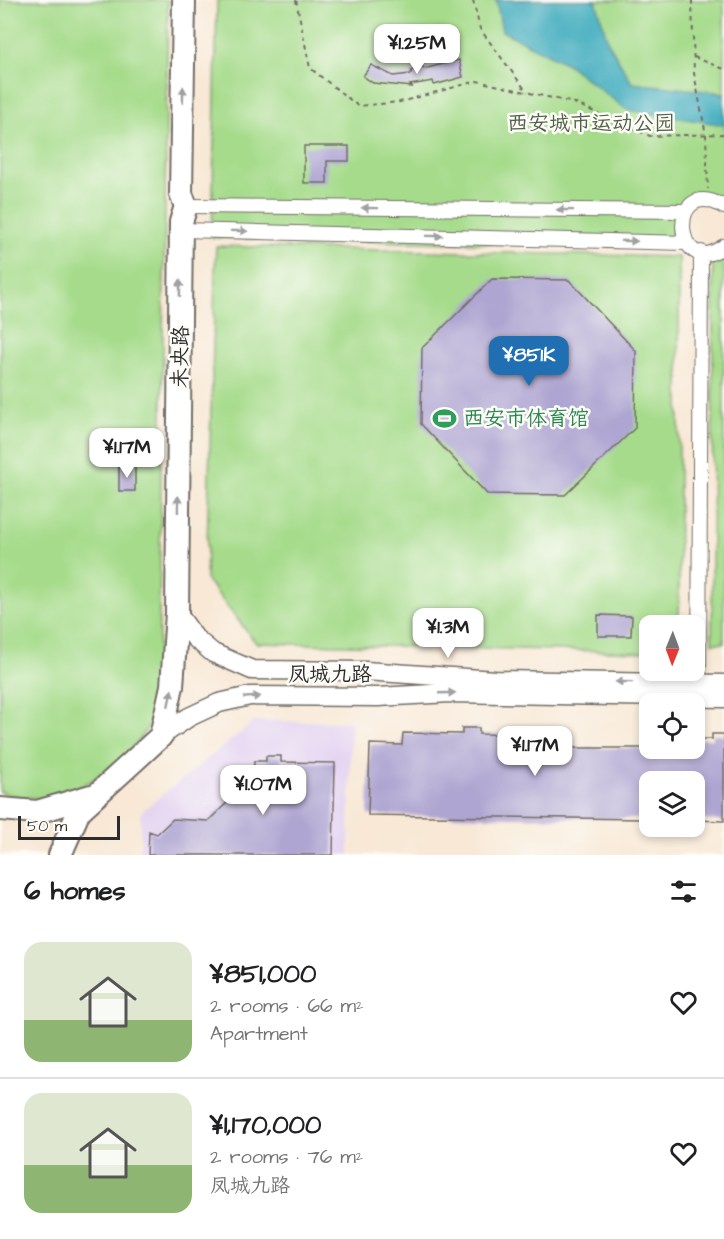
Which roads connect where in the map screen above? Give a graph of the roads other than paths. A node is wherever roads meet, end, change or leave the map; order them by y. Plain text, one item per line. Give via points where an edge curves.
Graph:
1 (184, 0) edge
2 (186, 206) junction
3 (724, 207) edge
4 (686, 211) junction
5 (181, 230) junction
6 (687, 243) junction
7 (724, 246) edge
8 (702, 252) junction
9 (177, 613) junction
10 (724, 684) edge
11 (699, 690) junction
12 (724, 698) edge
13 (161, 736) junction
14 (101, 793) junction
15 (0, 809) edge
16 (60, 855) edge

2 -> 1 main road, 未央路 via 181,194
4 -> 2 street
2 - 5 main road, 未央路
3 - 4 street via 700,201
4 - 6 street via 681,227
5 -> 6 street
9 -> 5 main road, 未央路
6 - 8 street
7 - 8 street via 710,253
8 - 11 street
11 -> 9 street, 凤城九路 via 365,671 252,670 213,652 195,638
13 -> 9 main road, 未央路 via 172,686
10 - 11 street, 凤城九路
11 - 12 street, 凤城九路
13 -> 11 street, 凤城九路 via 219,703 250,696
13 - 14 main road
14 - 15 main road via 37,812
14 - 16 main road via 79,811

